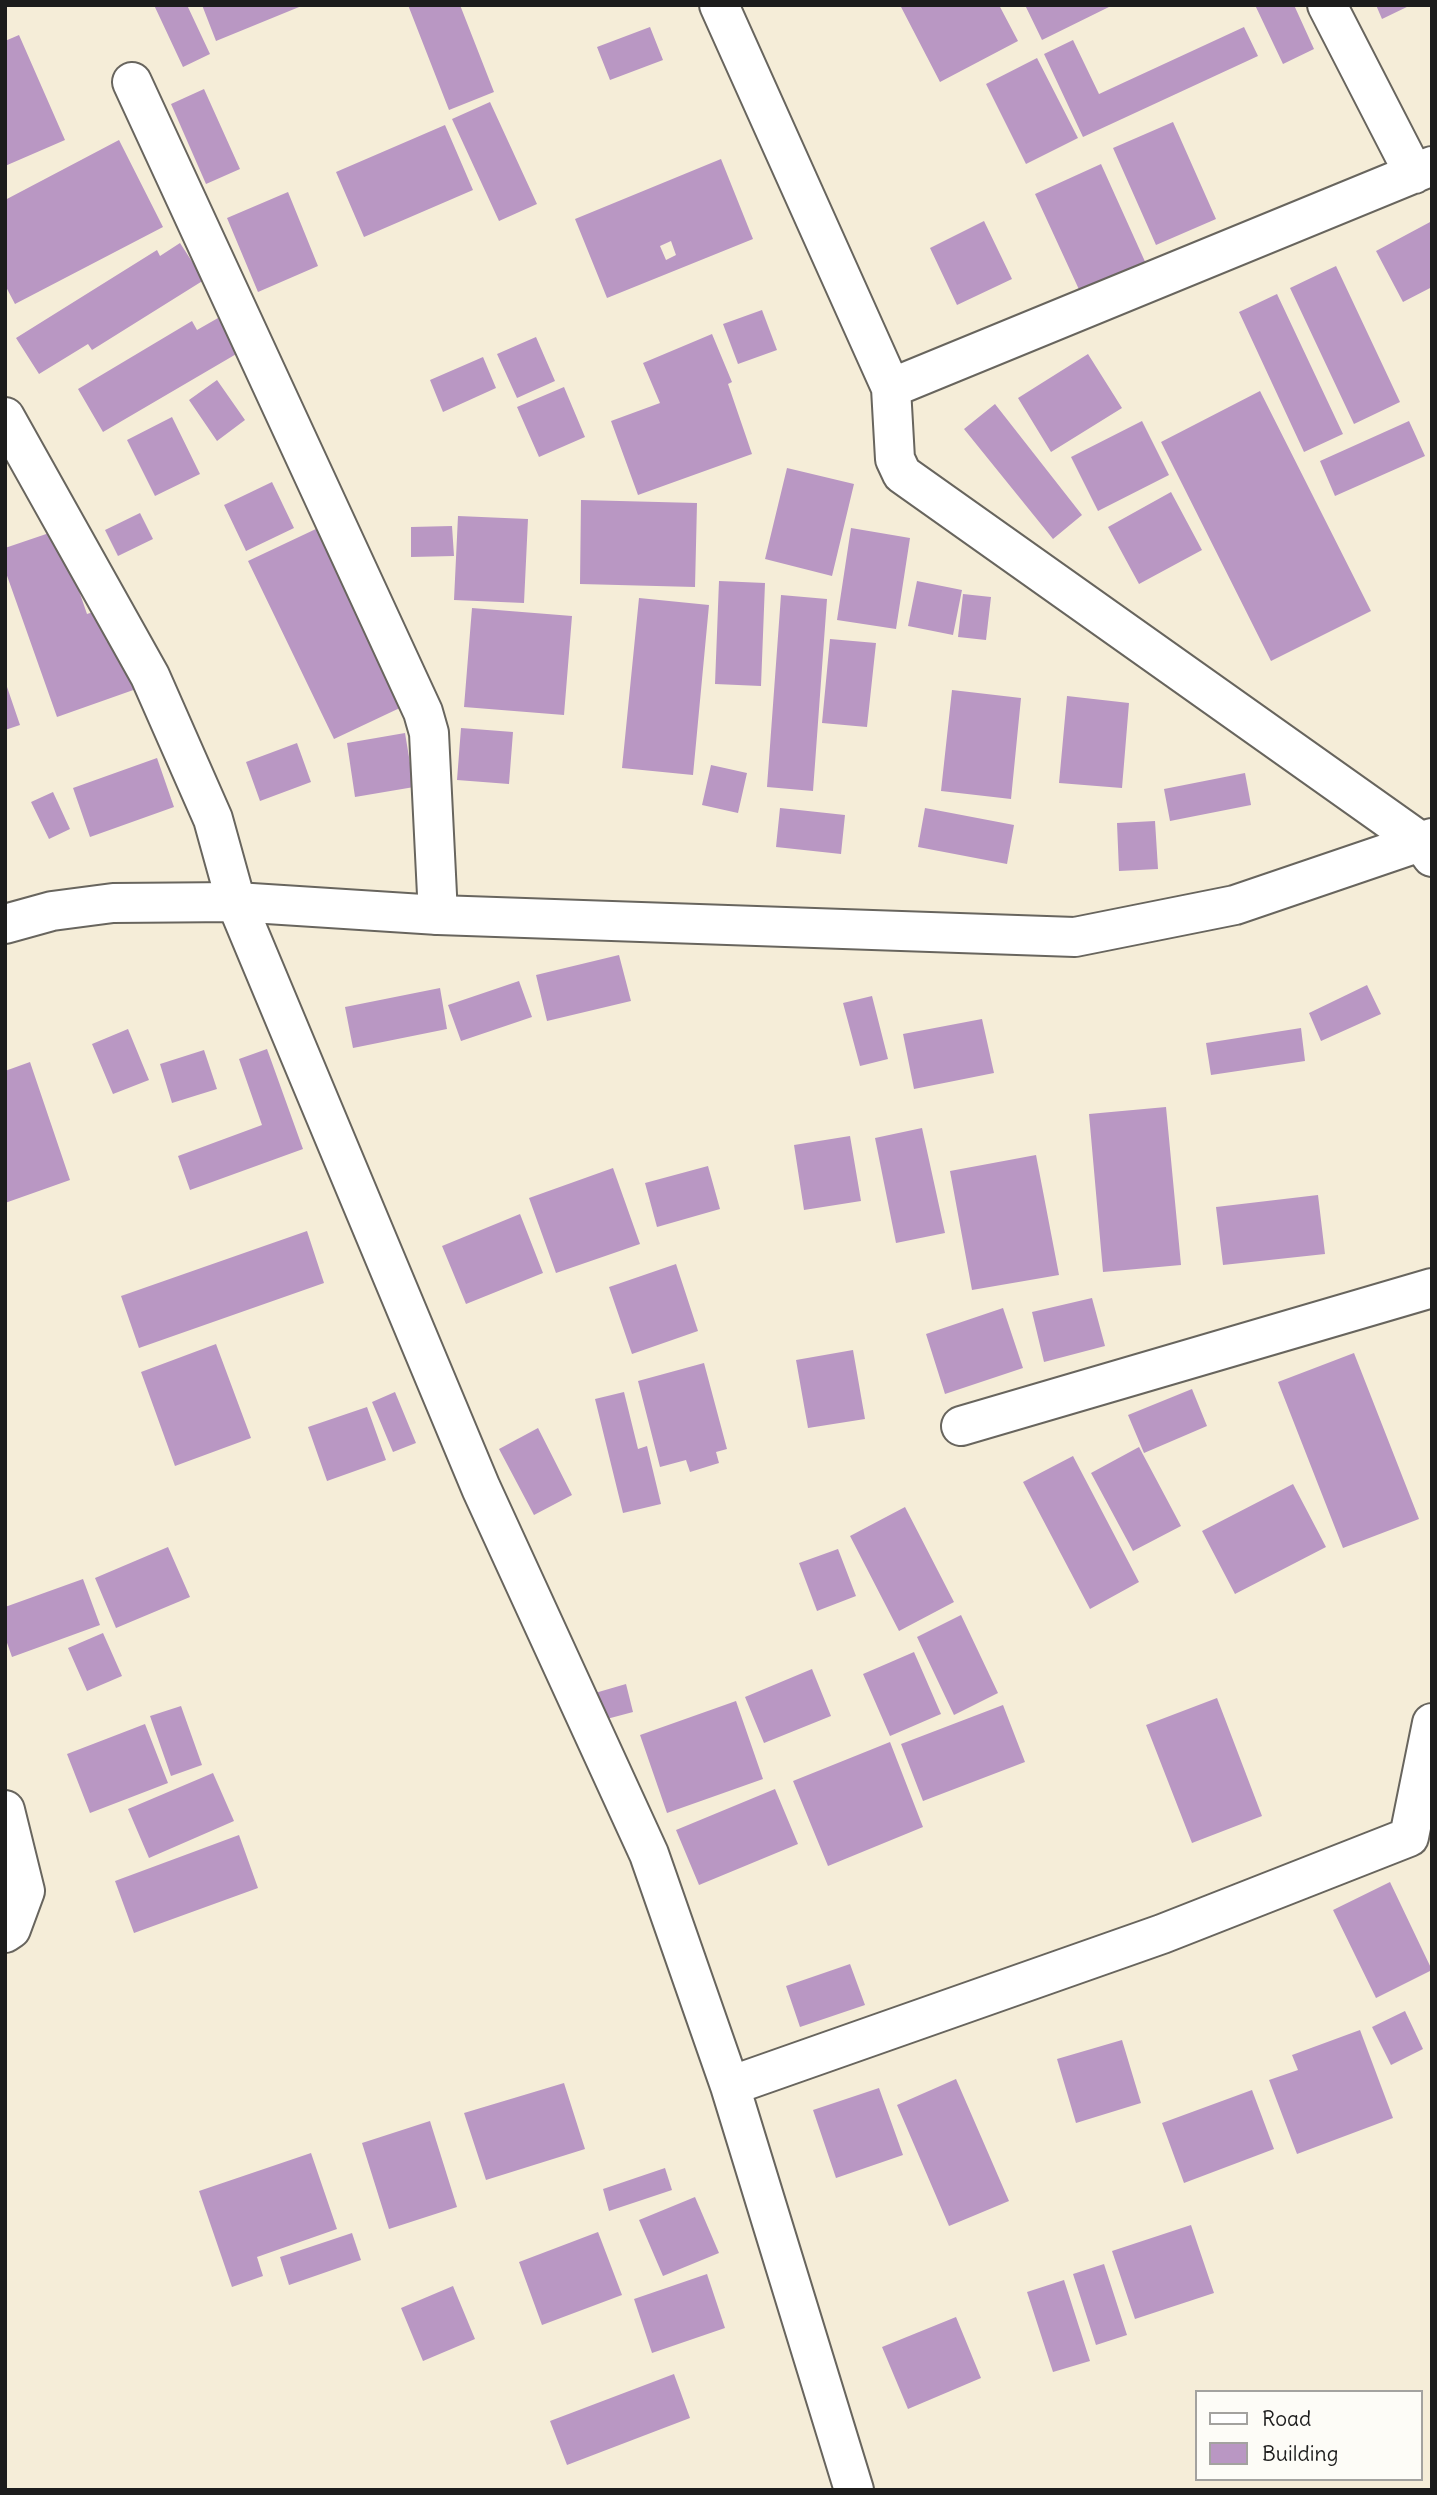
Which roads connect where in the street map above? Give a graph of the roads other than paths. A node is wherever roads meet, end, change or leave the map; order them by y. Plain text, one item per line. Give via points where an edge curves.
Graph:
1 (719, 5) edge
2 (1327, 5) edge
3 (132, 82) dead end
4 (1423, 170) edge
5 (891, 388) junction
6 (5, 417) edge
7 (1428, 845) edge
8 (236, 902) junction
9 (438, 915) junction
10 (5, 924) edge
11 (1432, 1288) edge
12 (961, 1426) dead end
13 (1432, 1723) edge
14 (5, 1810) edge
15 (5, 1933) edge
16 (730, 2086) junction
17 (854, 2490) edge

1 - 5 street
2 - 4 street
3 - 9 street via 423,712 429,733
4 - 5 street
5 - 7 street via 895,459 902,474
6 - 8 street via 150,676 213,820
7 - 9 street via 1236,905 1075,937
8 - 9 street
8 - 10 street via 113,903 52,911
8 - 16 street via 481,1489 649,1854
11 - 12 street
13 - 16 street via 1409,1837 1162,1934
14 - 15 street via 25,1891 11,1929
16 - 17 street

